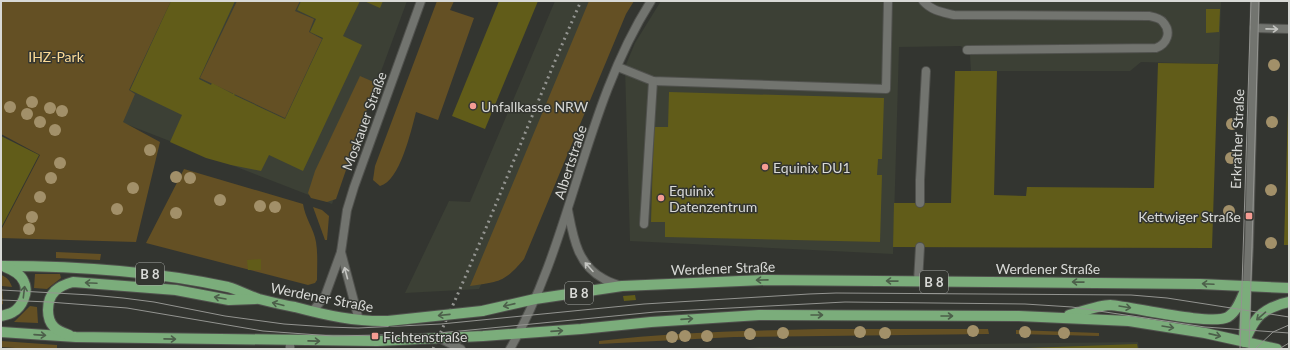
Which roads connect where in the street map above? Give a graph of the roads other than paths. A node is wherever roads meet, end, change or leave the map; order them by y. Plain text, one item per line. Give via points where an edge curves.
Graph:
1 (421, 1) edge
2 (651, 1) edge
3 (888, 1) edge
4 (923, 1) edge
5 (1255, 1) edge
6 (1254, 28) junction
7 (1289, 29) edge
8 (967, 50) dead end
9 (618, 66) junction
10 (926, 71) dead end
11 (653, 81) junction
12 (920, 203) dead end
13 (568, 209) junction
14 (644, 224) dead end
15 (920, 247) dead end
16 (340, 252) junction
17 (2, 266) edge
18 (918, 282) junction
19 (622, 286) junction
20 (1247, 286) junction
21 (1289, 288) edge
22 (259, 299) junction
23 (535, 299) junction
24 (1289, 302) edge
25 (312, 312) junction
26 (1, 316) edge
27 (1059, 317) junction
28 (359, 320) junction
29 (1, 332) edge
30 (519, 334) junction
31 (76, 337) junction
32 (441, 338) junction
33 (290, 345) edge
34 (1244, 345) edge
35 (461, 349) edge
36 (510, 349) edge
37 (1277, 349) edge

1 - 16 street, Moskauer Straße via 354,187 347,210
2 - 9 street, Albertstraße
3 - 11 street via 886,89
4 - 8 street via 937,12 954,15 1149,16 1163,22 1168,36 1162,46 1156,48
5 - 6 street, Erkrather Straße
6 -> 7 street
6 - 20 street, Erkrather Straße
9 - 11 street
9 - 13 street, Albertstraße via 605,95
10 - 12 street
11 - 14 street
19 -> 13 street via 604,279 583,260 577,249
13 - 23 street, Albertstraße
15 - 18 street
16 - 25 street, Moskauer Straße via 325,296
28 -> 16 street, Moskauer Straße
17 - 22 main road, Werdener Straße / B 8 via 94,269 160,275 230,288
26 -> 17 main road via 13,312 20,306 26,291 22,278
18 -> 19 main road, Werdener Straße / B 8 via 765,280
20 -> 18 main road, Werdener Straße / B 8
19 - 23 main road, Werdener Straße / B 8
20 - 21 main road, B 8
27 -> 20 main road via 1109,305 1216,320 1232,314
20 - 34 main road, Erkrather Straße
25 -> 22 main road, Werdener Straße / B 8
22 -> 31 main road via 229,300 176,290 73,282 63,284 53,293 48,315 55,328
23 -> 28 main road, Werdener Straße / B 8, bridge via 482,311 388,321
23 - 30 street, Albertstraße
24 -> 34 main road via 1262,313
25 - 28 main road, Werdener Straße / B 8
30 -> 27 main road via 759,315
27 -> 34 main road via 1128,321 1205,333
29 -> 31 main road
30 - 32 main road
30 - 36 street
31 -> 33 main road
33 -> 32 main road, bridge
32 - 35 street
34 - 37 main road

